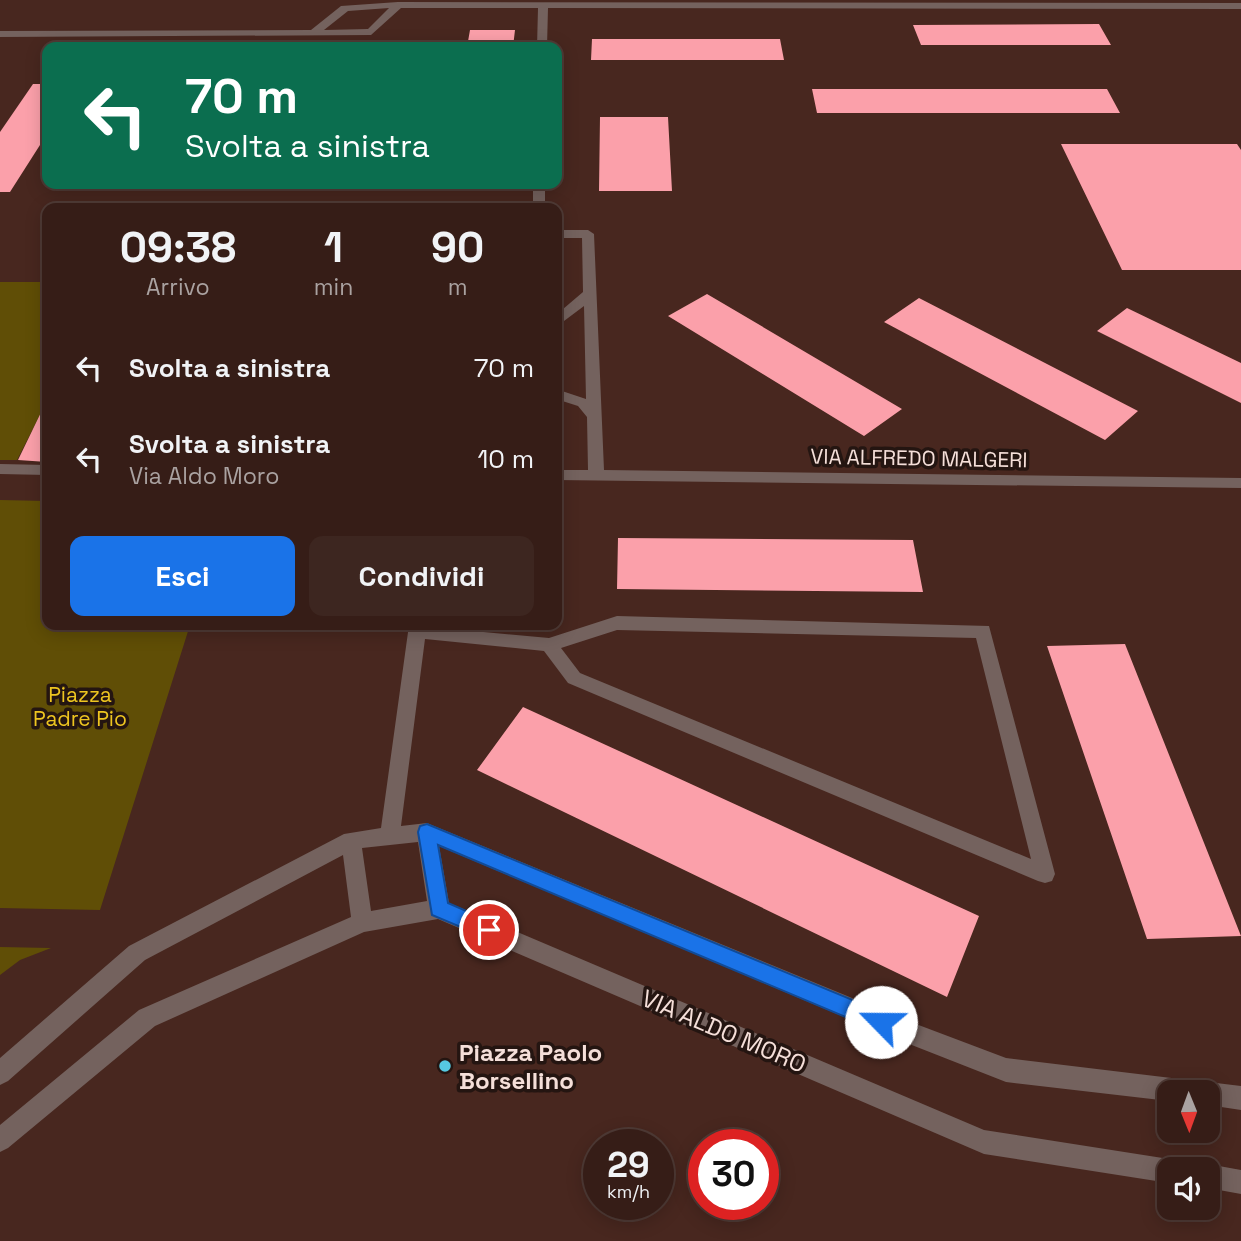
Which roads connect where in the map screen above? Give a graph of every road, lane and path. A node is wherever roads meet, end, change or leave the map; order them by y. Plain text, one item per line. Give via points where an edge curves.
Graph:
1 (398, 5) junction
2 (543, 5) junction
3 (1241, 6) edge
4 (313, 33) junction
5 (0, 34) edge
6 (542, 42) edge
7 (562, 234) edge
8 (590, 293) junction
9 (562, 318) edge
10 (562, 396) edge
11 (594, 416) junction
12 (0, 469) edge
13 (42, 470) edge
14 (562, 475) edge
15 (596, 476) junction
16 (1241, 483) edge
17 (417, 630) edge
18 (433, 630) edge
19 (549, 645) junction
20 (427, 832) junction
21 (390, 836) junction
22 (351, 840) junction
23 (439, 909) junction
24 (362, 922) junction
25 (0, 1073) edge
26 (1157, 1088) edge
27 (1220, 1095) edge
28 (1241, 1098) edge
29 (0, 1140) edge
30 (1157, 1169) edge
31 (1220, 1179) edge
32 (1241, 1182) edge

1 - 2 street
1 - 4 street via 345,8
1 - 4 street via 371,32
2 - 3 street
2 - 6 street
4 - 5 street
7 - 8 street via 588,234
8 - 9 street
8 - 11 street
10 - 11 street via 583,403
11 - 15 street
12 - 13 street
14 - 15 street, VIA ALFREDO MALGERI
15 - 16 street, VIA ALFREDO MALGERI
17 - 21 street
18 - 19 street
19 - 19 street via 574,678 1045,874 983,631 617,623
20 - 21 street
20 - 23 street
20 - 26 street via 1006,1070
21 - 22 street
22 - 24 street
22 - 25 street via 137,953
23 - 24 street
23 - 30 street, VIA ALDO MORO via 984,1142
24 - 29 street via 147,1018
27 - 28 street
31 - 32 street

